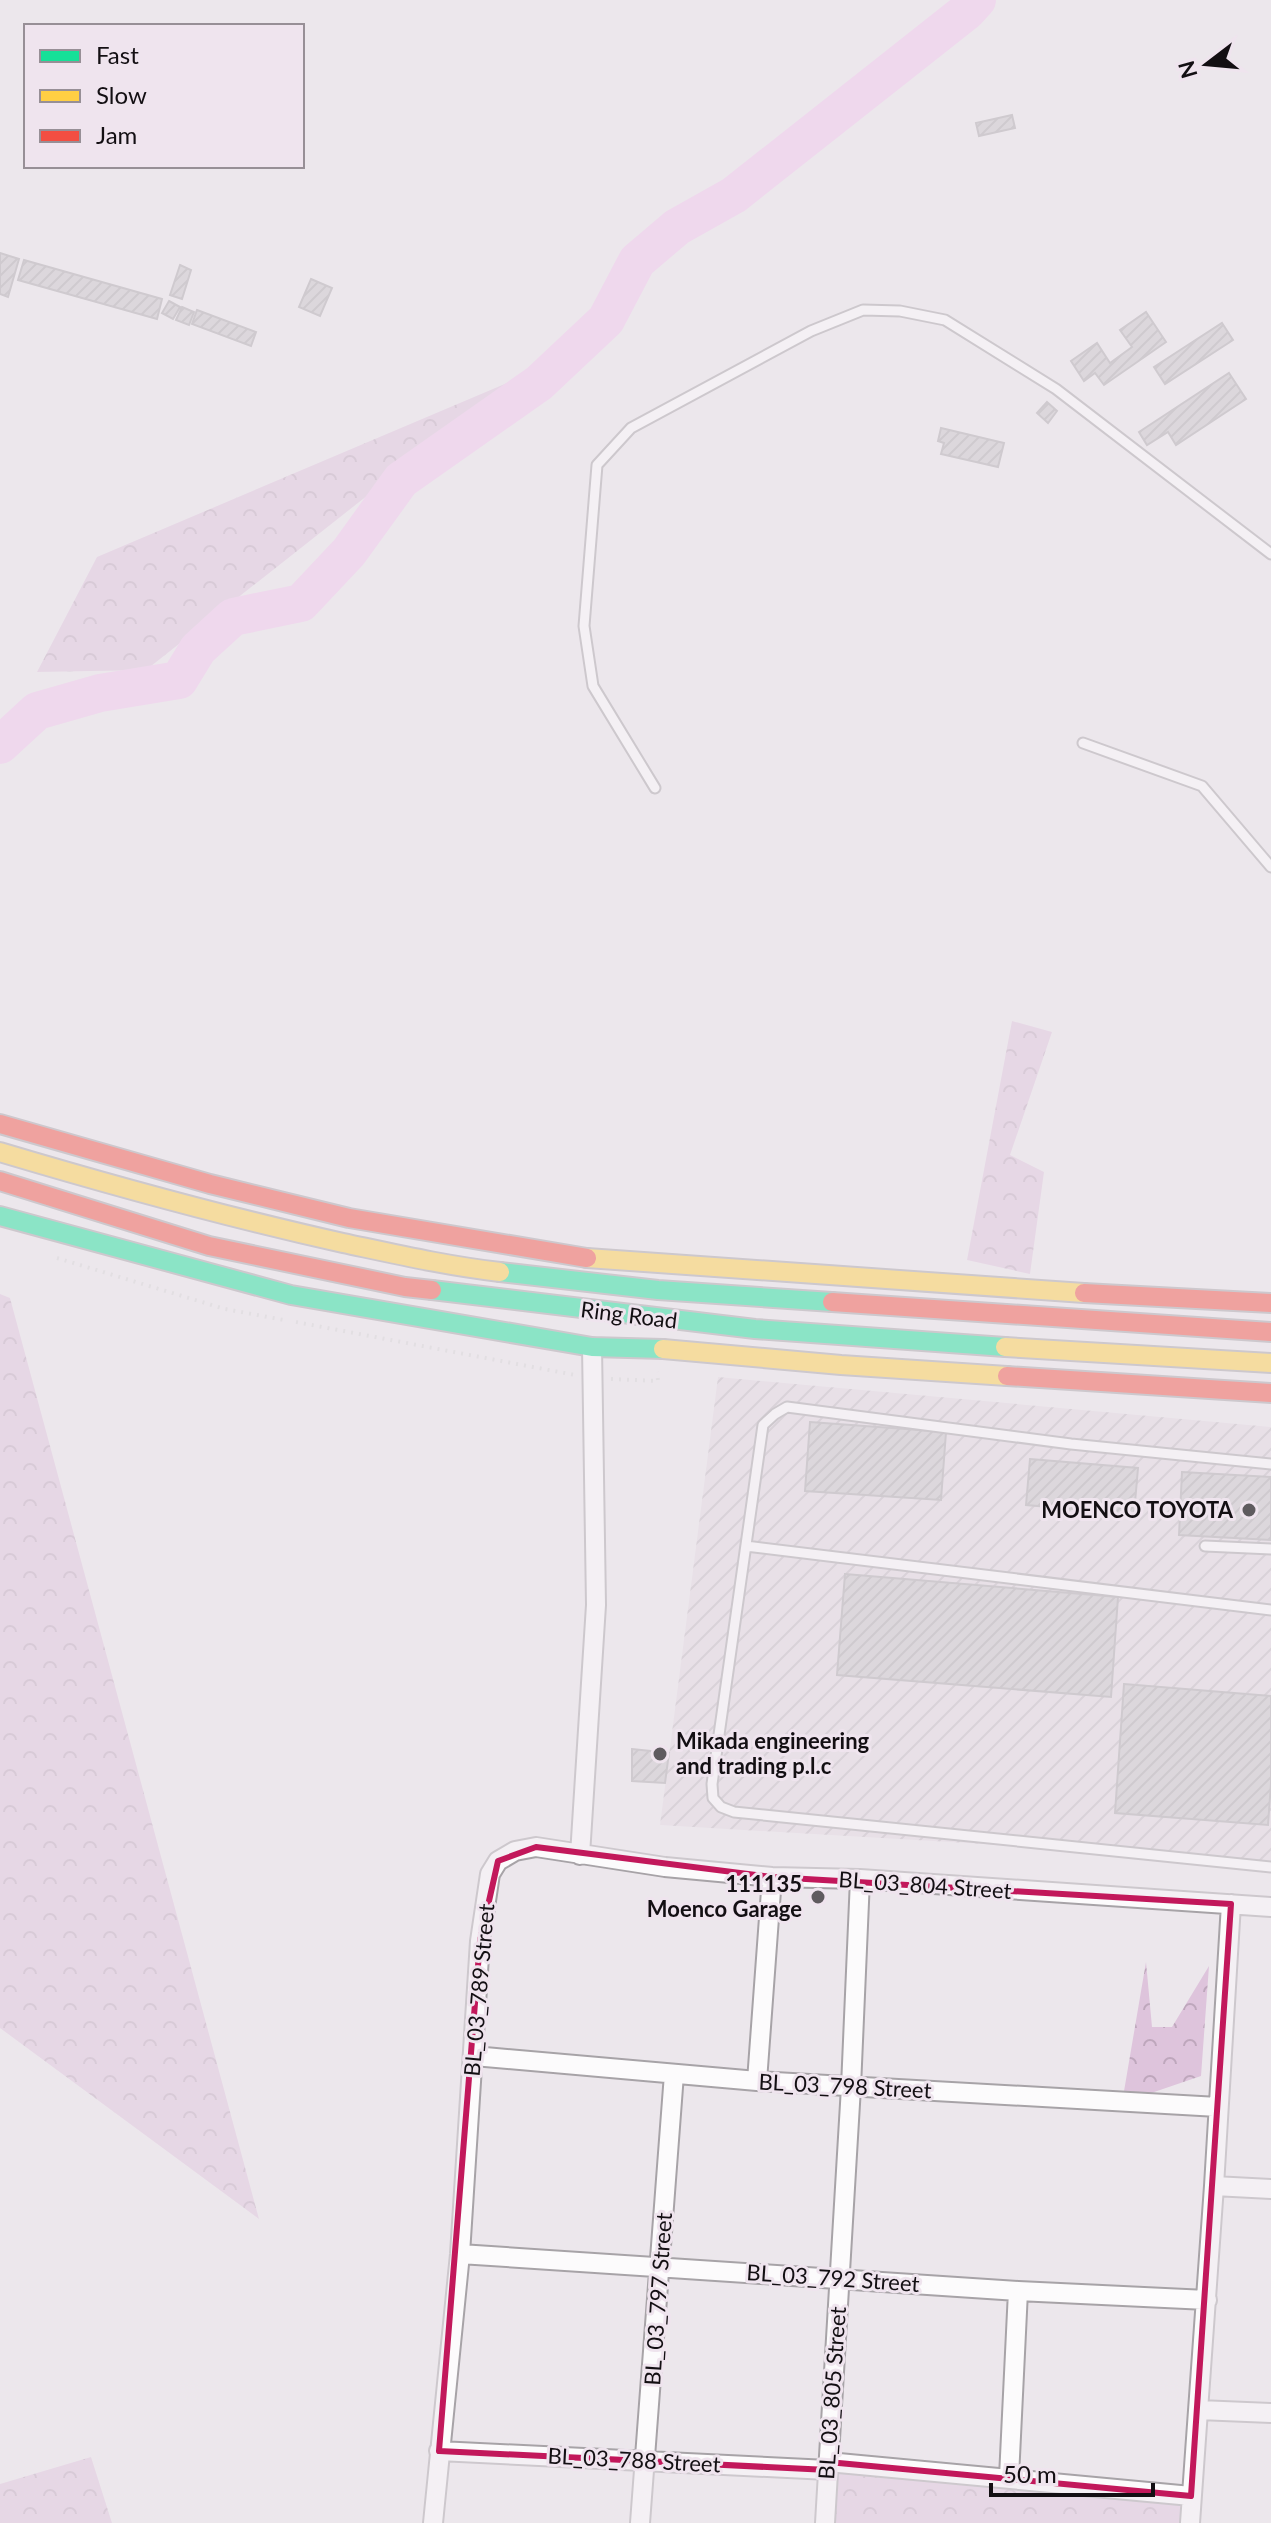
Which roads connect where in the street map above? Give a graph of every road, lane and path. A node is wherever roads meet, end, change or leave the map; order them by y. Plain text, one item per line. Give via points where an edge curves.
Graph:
1 (1271, 554) edge
2 (1083, 743) dead end
3 (655, 788) dead end
4 (1271, 867) edge
5 (0, 1124) edge
6 (0, 1152) edge
7 (0, 1181) edge
8 (0, 1216) edge
9 (1271, 1303) edge
10 (1271, 1332) edge
11 (592, 1347) junction
12 (1271, 1363) edge
13 (1271, 1393) edge
14 (1271, 1464) edge
15 (746, 1546) junction
16 (1205, 1546) dead end
17 (1271, 1549) edge
18 (1271, 1610) edge
19 (580, 1855) junction
20 (1271, 1867) edge
21 (772, 1877) junction
22 (860, 1879) junction
23 (1231, 1904) junction
24 (1271, 1907) edge
25 (474, 2056) junction
26 (674, 2074) junction
27 (757, 2081) junction
28 (851, 2087) junction
29 (1218, 2107) junction
30 (1214, 2186) junction
31 (1271, 2189) edge
32 (460, 2254) junction
33 (661, 2266) junction
34 (840, 2278) junction
35 (1018, 2291) junction
36 (1207, 2300) junction
37 (1199, 2410) junction
38 (1271, 2413) edge
39 (439, 2451) junction
40 (645, 2459) junction
41 (828, 2466) junction
42 (1009, 2477) junction
43 (1191, 2496) junction
44 (433, 2523) edge
45 (640, 2523) edge
46 (825, 2523) edge
47 (1190, 2523) edge

1 - 3 lane via 1056,389 945,320 863,310 811,331 631,428 597,465 584,626 593,686
2 - 4 lane via 1202,786
5 - 9 main road via 349,1218 608,1261
6 - 10 main road, Ring Road via 267,1226 490,1271 658,1290
7 - 12 main road, Ring Road via 209,1246 405,1287 755,1329
8 - 11 main road, Ring Road via 291,1295
11 - 13 main road, Ring Road
11 - 19 street via 596,1605
14 - 15 lane via 787,1407 763,1425
15 - 18 lane
15 - 20 lane via 712,1784 713,1798 721,1807
16 - 17 lane
19 - 21 street, BL_03_804 Street
19 - 25 street, BL_03_789 Street via 536,1847 515,1851 498,1861 490,1874 480,1941
21 - 22 street, BL_03_804 Street
21 - 27 street
22 - 23 street, BL_03_804 Street
22 - 28 street, BL_03_805 Street
23 - 24 street, BL_03_804 Street
23 - 29 street
25 - 26 street, BL_03_798 Street
25 - 32 street, BL_03_789 Street
26 - 27 street, BL_03_798 Street
26 - 33 street, BL_03_797 Street
27 - 28 street, BL_03_798 Street
28 - 29 street, BL_03_798 Street
28 - 34 street, BL_03_805 Street
29 - 30 street
30 - 31 street
30 - 36 street
32 - 33 street, BL_03_792 Street
32 - 39 street, BL_03_789 Street
33 - 34 street, BL_03_792 Street
33 - 40 street, BL_03_797 Street
34 - 35 street, BL_03_792 Street
34 - 41 street, BL_03_805 Street
35 - 36 street, BL_03_792 Street
35 - 42 street
36 - 37 street
37 - 38 street
37 - 43 street
39 - 40 street, BL_03_788 Street
39 - 44 street, BL_03_789 Street
40 - 41 street, BL_03_788 Street
40 - 45 street, BL_03_797 Street
41 - 42 street, BL_03_788 Street
41 - 46 street, BL_03_805 Street
42 - 43 street, BL_03_788 Street
43 - 47 street

